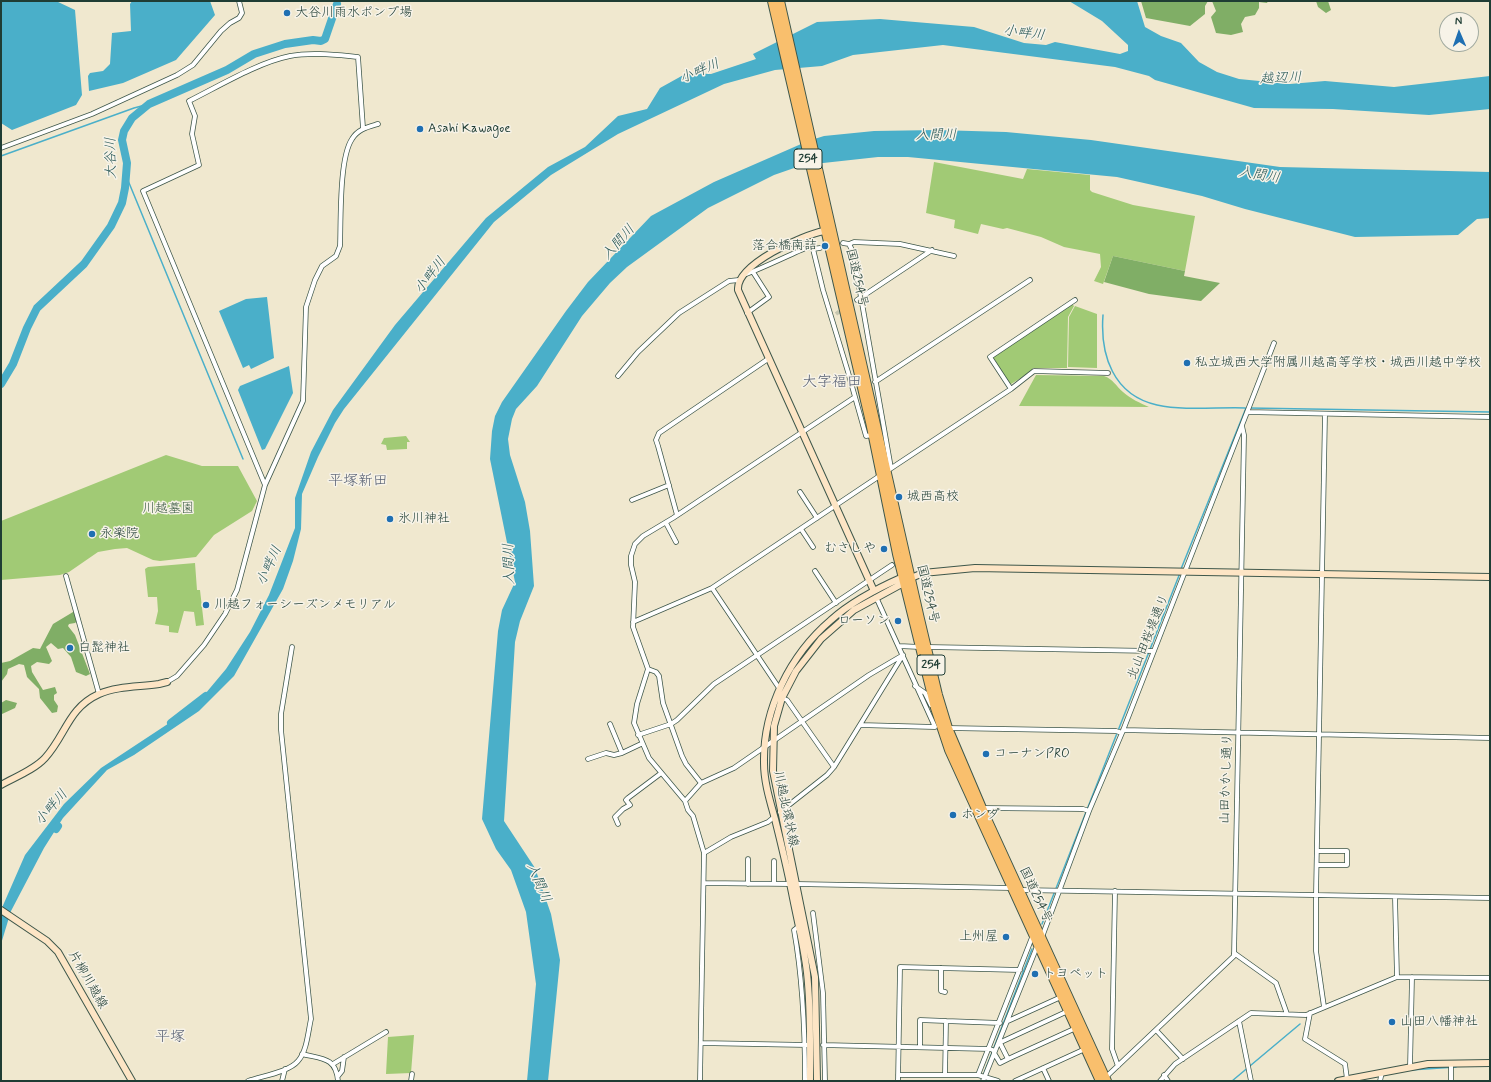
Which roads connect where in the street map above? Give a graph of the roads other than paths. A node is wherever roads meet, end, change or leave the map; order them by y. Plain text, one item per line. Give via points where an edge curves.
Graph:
1 (239, 1) edge
2 (776, 2) edge
3 (378, 124) dead end
4 (363, 128) junction
5 (1, 148) edge
6 (826, 227) junction
7 (843, 243) dead end
8 (849, 244) junction
9 (820, 248) dead end
10 (813, 249) junction
11 (932, 250) junction
12 (954, 256) dead end
13 (753, 272) junction
14 (741, 277) junction
15 (1030, 280) dead end
16 (862, 296) junction
17 (857, 300) dead end
18 (1075, 300) dead end
19 (747, 313) junction
20 (836, 314) tunnel mouth
21 (831, 316) junction
22 (1274, 343) dead end
23 (768, 359) junction
24 (1108, 373) dead end
25 (618, 376) dead end
26 (875, 382) junction
27 (1011, 389) junction
28 (855, 397) junction
29 (1247, 412) junction
30 (1325, 414) junction
31 (1490, 417) edge
32 (1242, 426) junction
33 (801, 433) junction
34 (872, 435) junction
35 (887, 472) junction
36 (265, 485) junction
37 (669, 485) junction
38 (800, 492) dead end
39 (632, 500) dead end
40 (835, 506) junction
41 (677, 515) junction
42 (817, 518) junction
43 (666, 523) junction
44 (801, 529) junction
45 (676, 542) dead end
46 (813, 547) dead end
47 (892, 566) dead end
48 (815, 571) dead end
49 (1186, 571) junction
50 (1241, 572) junction
51 (1322, 574) junction
52 (66, 576) dead end
53 (1490, 577) edge
54 (869, 580) junction
55 (906, 580) junction
56 (712, 588) junction
57 (875, 594) junction
58 (836, 603) junction
59 (633, 622) junction
60 (899, 646) junction
61 (292, 647) dead end
62 (923, 647) junction
63 (1153, 651) junction
64 (758, 655) junction
65 (903, 655) junction
66 (648, 669) junction
67 (167, 682) joint
68 (915, 686) junction
69 (780, 688) junction
70 (99, 694) junction
71 (782, 698) junction
72 (935, 708) junction
73 (803, 721) junction
74 (610, 724) dead end
75 (671, 724) junction
76 (860, 725) junction
77 (948, 728) junction
78 (1122, 731) junction
79 (1238, 732) junction
80 (1318, 734) junction
81 (638, 735) junction
82 (1490, 738) edge
83 (774, 741) junction
84 (641, 744) junction
85 (765, 746) junction
86 (622, 753) junction
87 (588, 759) dead end
88 (834, 767) junction
89 (660, 774) junction
90 (701, 783) junction
91 (1, 785) edge
92 (685, 801) junction
93 (982, 808) junction
94 (1089, 811) junction
95 (780, 812) junction
96 (774, 817) junction
97 (618, 824) dead end
98 (1317, 851) junction
99 (704, 853) junction
100 (748, 859) dead end
101 (774, 862) dead end
102 (1317, 865) junction
103 (704, 883) junction
104 (748, 884) junction
105 (774, 884) junction
106 (793, 884) junction
107 (1016, 889) junction
108 (1059, 890) junction
109 (1115, 891) junction
110 (1234, 894) junction
111 (1316, 895) junction
112 (1395, 897) junction
113 (1490, 898) edge
114 (1, 910) edge
115 (813, 913) dead end
116 (798, 927) junction
117 (814, 928) junction
118 (806, 930) junction
119 (1038, 939) junction
120 (1234, 953) junction
121 (941, 968) junction
122 (1020, 970) junction
123 (1397, 977) junction
124 (1412, 977) junction
125 (1490, 978) edge
126 (945, 992) dead end
127 (1061, 997) junction
128 (1324, 1007) junction
129 (1068, 1011) junction
130 (1286, 1014) junction
131 (1310, 1014) junction
132 (946, 1021) junction
133 (1239, 1021) junction
134 (1008, 1022) junction
135 (1000, 1023) junction
136 (1076, 1028) junction
137 (1156, 1030) junction
138 (386, 1032) dead end
139 (1000, 1042) junction
140 (701, 1043) junction
141 (806, 1045) junction
142 (824, 1045) junction
143 (898, 1047) junction
144 (920, 1047) junction
145 (945, 1048) junction
146 (1085, 1049) junction
147 (993, 1051) junction
148 (302, 1054) junction
149 (344, 1057) junction
150 (1008, 1059) junction
151 (1183, 1059) junction
152 (1451, 1063) junction
153 (1490, 1063) edge
154 (332, 1064) junction
155 (1118, 1066) junction
156 (1410, 1066) junction
157 (1043, 1068) junction
158 (285, 1069) junction
159 (1382, 1072) junction
160 (412, 1074) dead end
161 (898, 1075) junction
162 (945, 1075) junction
163 (1164, 1075) junction
164 (982, 1077) edge
165 (338, 1079) edge
166 (1027, 1079) edge
167 (1347, 1079) junction
168 (1104, 1080) edge
169 (132, 1081) edge
170 (248, 1081) edge
171 (282, 1081) edge
172 (412, 1081) edge
173 (700, 1081) edge
174 (805, 1081) edge
175 (810, 1081) edge
176 (817, 1081) edge
177 (825, 1081) edge
178 (898, 1081) edge
179 (998, 1081) edge
180 (1015, 1081) edge
181 (1049, 1081) edge
182 (1160, 1081) edge
183 (1168, 1081) edge
184 (1251, 1081) edge
185 (1338, 1081) edge
186 (1380, 1081) edge
187 (1451, 1081) edge

1 - 5 street via 242,12 239,18 221,31 193,65 98,112
2 - 6 highway, 国道254号 / 254
3 - 4 street
4 - 36 street via 352,138 346,154 340,246 336,256 322,266 306,307 303,400
4 - 36 street via 358,57 319,54 275,60 189,101 195,116 192,134 199,165 143,191
6 - 14 street via 771,254
6 - 34 highway, 国道254号 / 254
6 - 35 highway, 国道254号 / 254
7 - 8 street
8 - 11 street via 890,243
8 - 16 street
9 - 10 street
10 - 13 street via 808,247 792,253
10 - 21 street
11 - 12 street
11 - 16 street
13 - 14 street
13 - 19 street via 769,297
14 - 19 street via 738,290
14 - 25 street via 729,281 679,313 638,352
15 - 26 street
16 - 17 street
16 - 26 street
18 - 27 street via 990,357
19 - 23 street
20 - 21 street
21 - 28 street
22 - 29 street, 北山田桜堤通り
23 - 33 street
23 - 37 street via 659,433 656,440
24 - 27 street via 1034,371
26 - 35 street
27 - 35 street
28 - 33 street
28 - 34 street via 866,436
29 - 30 street
29 - 32 street, 北山田桜堤通り
30 - 31 street
30 - 51 street
32 - 49 street, 北山田桜堤通り
32 - 50 street, 山田かかし通り via 1244,435
33 - 40 street
33 - 41 street
34 - 35 highway, 国道254号 / 254
35 - 40 street
35 - 55 highway, 国道254号 / 254
36 - 67 street via 234,596 204,645 177,676
37 - 39 street
37 - 41 street
38 - 42 street
40 - 42 street
40 - 54 street
41 - 43 street
42 - 44 street
43 - 45 street
43 - 59 street via 643,536 635,544 631,556 635,582
44 - 46 street
44 - 56 street
47 - 54 street
48 - 58 street
49 - 50 street, 川越北環状線
49 - 55 street, 川越北環状線 via 975,568 923,573
49 - 63 street, 北山田桜堤通り
50 - 51 street, 川越北環状線
50 - 79 street, 山田かかし通り
51 - 53 street, 川越北環状線
51 - 80 street
52 - 70 street
54 - 57 street
54 - 58 street
55 - 57 street, 川越北環状線
55 - 62 highway, 国道254号 / 254
56 - 59 street
56 - 64 street
57 - 60 street
57 - 69 street, 川越北環状線 via 852,604 830,620 794,662
57 - 71 street, 川越北環状線 via 820,639 796,671
58 - 64 street
59 - 66 street via 634,635
60 - 62 street
60 - 65 street
61 - 148 street via 281,714 281,730 312,1012
62 - 63 street
62 - 72 highway, 国道254号 / 254
62 - 77 highway, 国道254号 / 254
63 - 78 street, 北山田桜堤通り
64 - 69 street
64 - 75 street via 714,684
65 - 68 street
65 - 73 street via 869,675
65 - 76 street
66 - 75 street via 659,676 663,703
66 - 81 street via 634,719
67 - 70 street
68 - 72 street via 926,693
68 - 76 street via 935,727
69 - 85 street, 川越北環状線 via 769,717
70 - 91 street via 76,710 45,758
71 - 73 street via 787,700
71 - 83 street, 川越北環状線 via 774,726
72 - 107 highway, 国道254号 / 254 via 949,750
73 - 83 street
73 - 88 street
74 - 86 street
75 - 81 street
75 - 90 street via 686,764
76 - 88 street
77 - 78 street
77 - 93 highway, 国道254号 / 254
78 - 79 street
78 - 94 street, 北山田桜堤通り
79 - 80 street
79 - 110 street, 山田かかし通り
80 - 82 street
80 - 98 street
81 - 84 street
83 - 85 street
83 - 95 street, 川越北環状線 via 773,771
84 - 86 street
84 - 89 street
85 - 90 street via 734,768
85 - 96 street, 川越北環状線 via 766,776
86 - 87 street via 606,753
88 - 95 street
89 - 92 street
89 - 97 street via 626,800 630,805 615,817
90 - 92 street
92 - 99 street via 693,816
93 - 94 street
93 - 107 highway, 国道254号 / 254
94 - 108 street, 北山田桜堤通り
95 - 106 street, 川越北環状線
96 - 99 street
96 - 106 street, 川越北環状線
98 - 102 street
98 - 102 street via 1347,851 1347,865
99 - 103 street
100 - 104 street
101 - 105 street
102 - 111 street
103 - 104 street
103 - 140 street
104 - 105 street
105 - 106 street
106 - 107 street
106 - 116 street, 川越北環状線
106 - 118 street, 川越北環状線
107 - 108 street
107 - 119 highway, 国道254号 / 254
108 - 109 street
108 - 119 street, 北山田桜堤通り
109 - 110 street
109 - 155 street via 1112,1049
110 - 111 street
110 - 120 street, 山田かかし通り
111 - 112 street
111 - 128 street via 1316,951
112 - 113 street
112 - 123 street
114 - 169 street, 片柳川越線 via 47,941 64,960
115 - 117 street
116 - 141 street via 794,930 800,965
116 - 175 street, 川越北環状線 via 807,971
117 - 118 street
117 - 142 street via 820,965
118 - 176 street, 川越北環状線 via 815,977
119 - 122 street
119 - 127 highway, 国道254号 / 254
119 - 134 street
119 - 168 highway, 国道254号 / 254
120 - 130 street via 1276,983
120 - 137 street via 1234,956
121 - 122 street
121 - 126 street via 941,991
121 - 143 street via 900,967
122 - 135 street
123 - 124 street
123 - 128 street
124 - 125 street
124 - 156 street
127 - 129 highway, 国道254号 / 254
127 - 134 street
128 - 131 street
129 - 136 highway, 国道254号 / 254
129 - 139 street
130 - 131 street
130 - 133 street via 1251,1013
131 - 167 street via 1305,1039 1345,1064
132 - 135 street
132 - 144 street via 920,1020
132 - 145 street
133 - 151 street
133 - 184 street
134 - 139 street
135 - 147 street
136 - 146 highway, 国道254号 / 254
136 - 150 street
137 - 151 street
137 - 155 street
138 - 149 street
139 - 147 street
139 - 150 street
140 - 141 street
140 - 173 street
141 - 174 street
142 - 143 street
142 - 177 street
143 - 144 street
143 - 161 street
144 - 145 street
145 - 147 street
145 - 162 street
146 - 157 street
146 - 168 highway, 国道254号 / 254
147 - 150 street via 1000,1063
147 - 164 street
147 - 164 street
148 - 154 street via 328,1060
148 - 158 street via 299,1061
149 - 154 street
149 - 165 street
151 - 163 street
152 - 153 street
152 - 156 street
152 - 187 street
154 - 165 street
155 - 168 street
156 - 159 street
157 - 166 street
157 - 181 street
158 - 170 street
158 - 171 street
159 - 167 street
159 - 186 street
160 - 172 street
161 - 162 street
161 - 178 street
162 - 164 street
163 - 182 street
163 - 183 street
164 - 179 street
166 - 180 street
167 - 185 street

